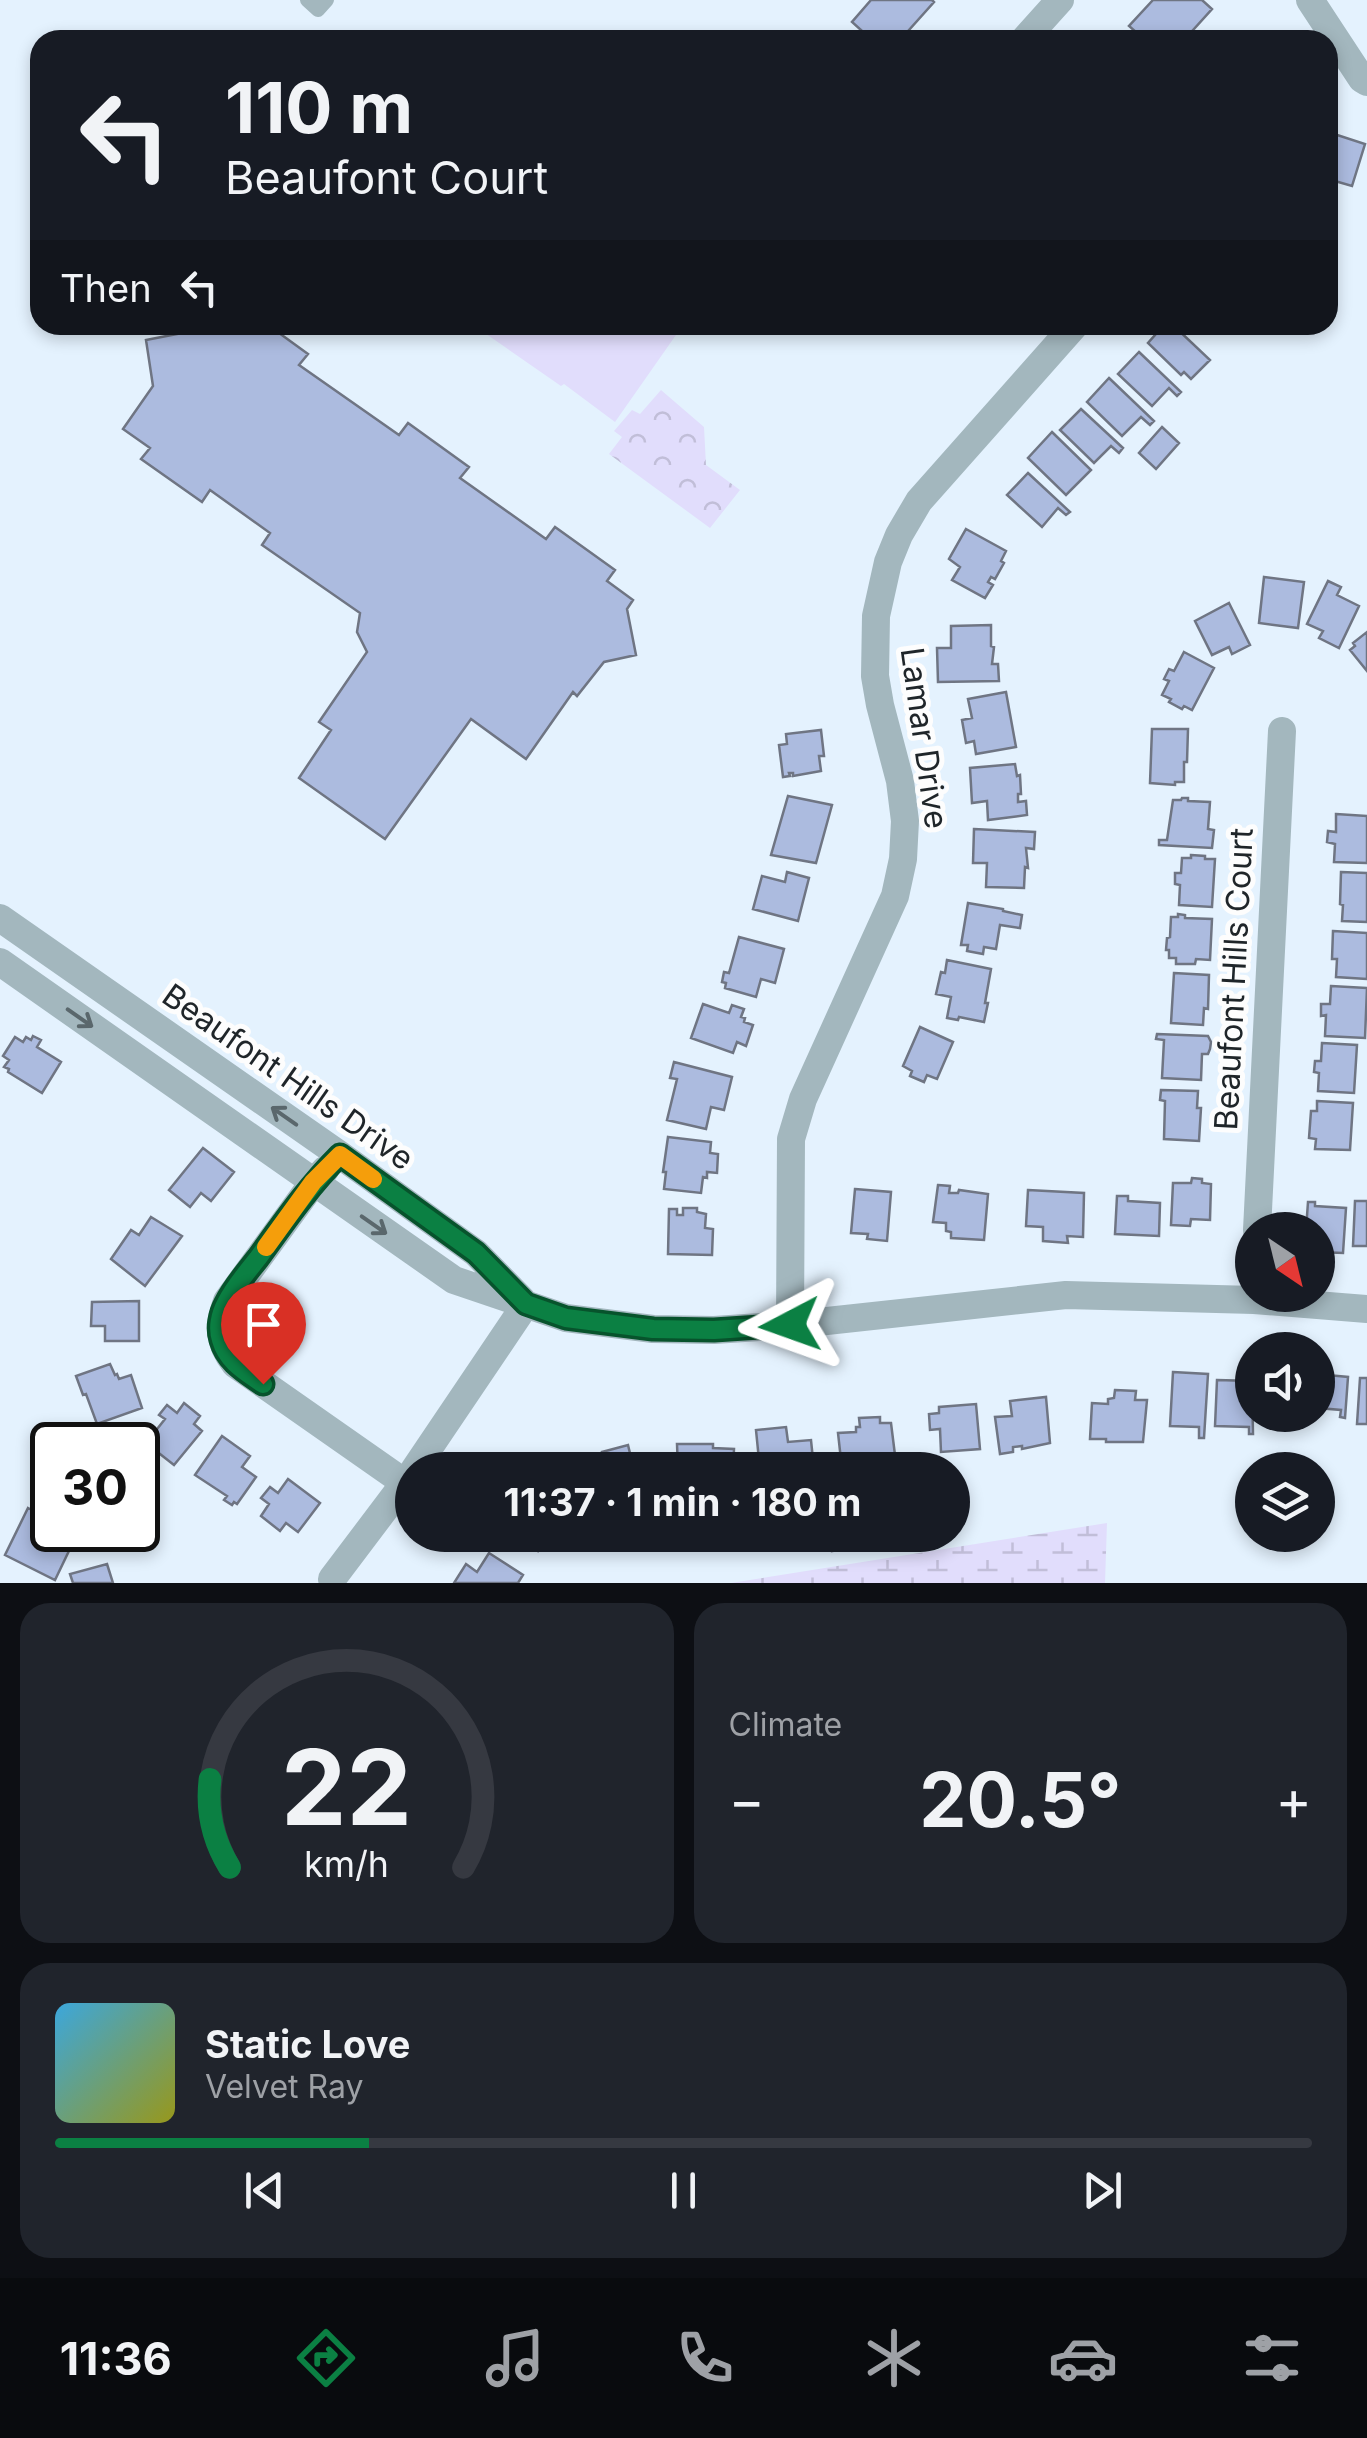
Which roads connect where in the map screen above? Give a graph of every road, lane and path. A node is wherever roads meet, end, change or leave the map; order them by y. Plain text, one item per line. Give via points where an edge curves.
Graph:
1 (306, 0) edge
2 (327, 0) edge
3 (1060, 0) edge
4 (1310, 0) edge
5 (1033, 30) edge
6 (1330, 30) edge
7 (1338, 43) edge
8 (1367, 82) edge
9 (1066, 335) edge
10 (1282, 732) dead end
11 (10, 925) edge
12 (0, 959) edge
13 (340, 1155) junction
14 (313, 1182) junction
15 (1258, 1212) edge
16 (1235, 1297) edge
17 (526, 1304) junction
18 (1335, 1306) edge
19 (1361, 1309) edge
20 (790, 1325) junction
21 (426, 1452) edge
22 (395, 1465) edge
23 (395, 1496) edge
24 (332, 1580) dead end

1 - 2 lane via 318,10
3 - 5 street
4 - 6 street
7 - 8 street
9 - 20 street, Lamar Drive via 920,501 888,562 876,616 876,676 900,780 904,859 895,896 791,1139
10 - 15 street, Beaufont Hills Court
11 - 12 street
13 -> 11 street, Beaufont Hills Drive
12 -> 14 street, Beaufont Hills Drive
13 - 14 street
13 - 17 street, Beaufont Hills Drive via 476,1253
14 -> 17 street, Beaufont Hills Drive via 454,1280
14 - 22 street via 226,1301 220,1339 235,1364
16 - 20 street, Beaufont Hills Drive via 1066,1295
17 - 20 street, Beaufont Hills Drive via 566,1318 653,1329
17 - 21 street
18 - 19 street, Beaufont Hills Drive
23 - 24 street

